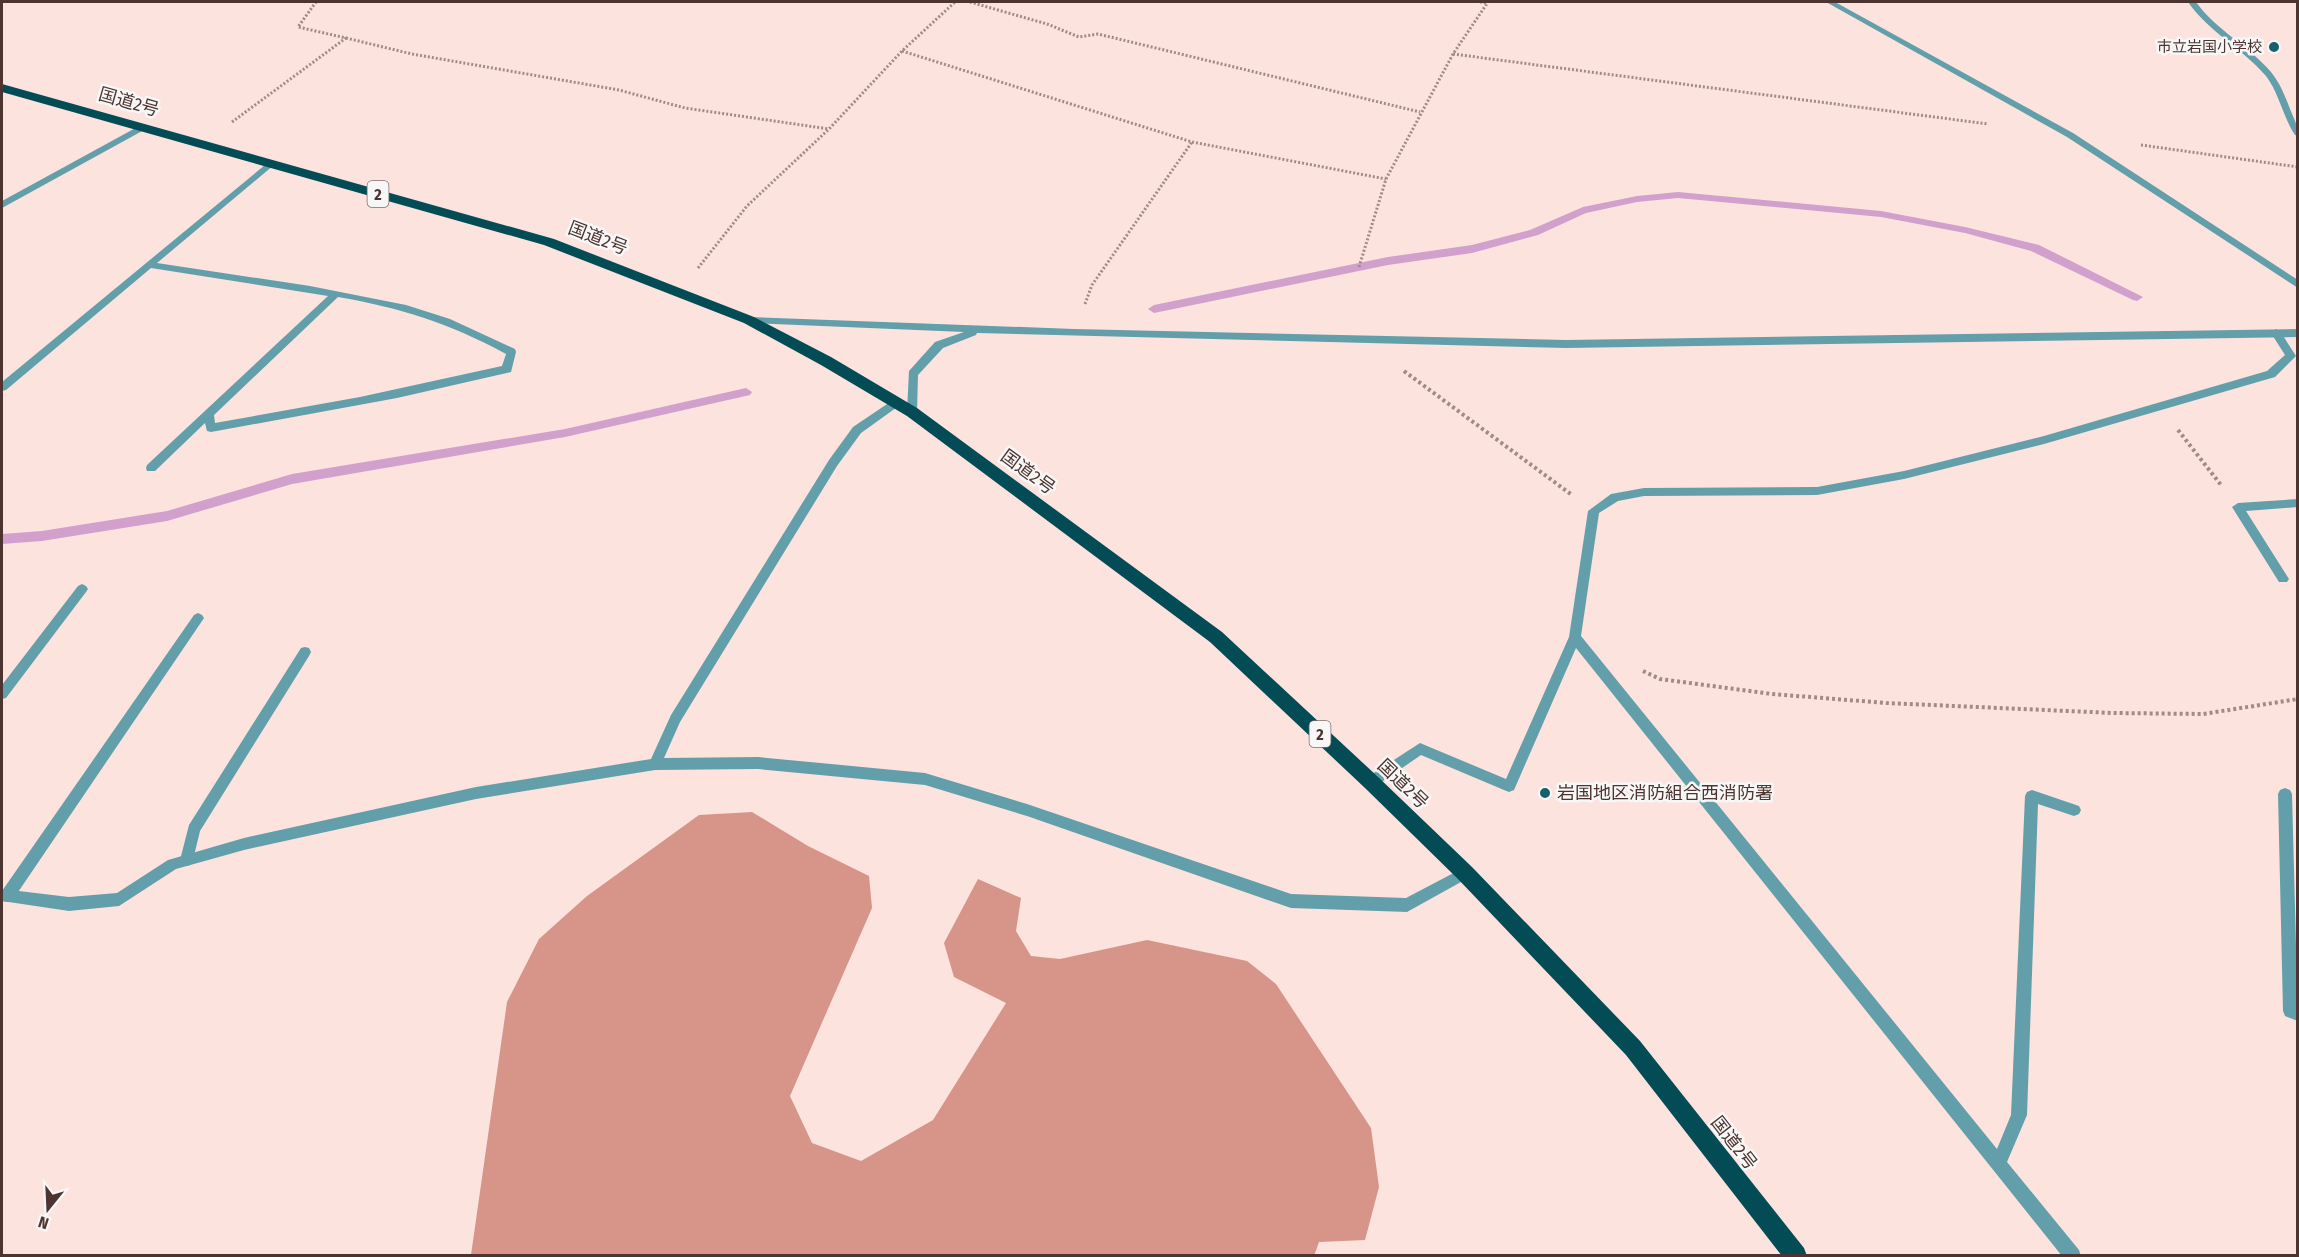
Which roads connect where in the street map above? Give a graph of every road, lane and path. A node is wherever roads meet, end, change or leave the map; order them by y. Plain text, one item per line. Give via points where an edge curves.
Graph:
1 (316, 2) edge
2 (955, 2) edge
3 (970, 2) edge
4 (1480, 2) edge
5 (1487, 2) edge
6 (1830, 2) edge
7 (2192, 2) edge
8 (346, 38) junction
9 (902, 51) junction
10 (1453, 54) junction
11 (2, 88) edge
12 (1420, 112) junction
13 (1998, 125) dead end
14 (141, 128) junction
15 (829, 129) junction
16 (2298, 133) edge
17 (1192, 141) junction
18 (202, 144) junction
19 (2138, 144) dead end
20 (271, 163) junction
21 (2298, 167) edge
22 (1386, 179) junction
23 (2, 205) edge
24 (149, 265) junction
25 (1359, 267) dead end
26 (2298, 285) edge
27 (679, 291) junction
28 (335, 295) junction
29 (748, 320) junction
30 (980, 330) junction
31 (1074, 333) junction
32 (2276, 333) junction
33 (2298, 333) edge
34 (1362, 340) junction
35 (2294, 359) edge
36 (2, 387) edge
37 (896, 402) junction
38 (2157, 407) junction
39 (912, 412) junction
40 (208, 414) junction
41 (151, 468) dead end
42 (2298, 503) edge
43 (2238, 507) junction
44 (1594, 511) junction
45 (2283, 579) dead end
46 (82, 589) dead end
47 (198, 618) dead end
48 (1575, 637) junction
49 (305, 652) dead end
50 (1639, 668) dead end
51 (2, 694) edge
52 (2298, 699) edge
53 (655, 764) junction
54 (1371, 782) junction
55 (2285, 794) dead end
56 (2074, 810) dead end
57 (187, 860) junction
58 (1466, 873) junction
59 (4, 896) edge
60 (2298, 1014) edge
61 (1999, 1163) junction
62 (1796, 1256) edge
63 (2073, 1256) edge

1 - 8 path via 298,27
2 - 9 path
3 - 12 path via 1080,37 1098,34
4 - 5 path
5 - 10 path
6 - 26 street via 2070,135
7 - 16 street via 2204,20 2268,73
8 - 15 path via 411,54 619,90 684,108
8 - 18 path
9 - 15 path
9 - 17 path
10 - 12 path
10 - 13 path
11 - 14 highway, 国道2号 / 2
12 - 22 path
14 - 18 highway, 国道2号 / 2
14 - 23 street
15 - 27 path via 747,206
17 - 22 path
17 - 31 path via 1092,285
18 - 20 highway, 国道2号 / 2
19 - 21 path
20 - 24 street
20 - 27 highway, 国道2号 / 2 via 549,242
22 - 25 path
24 - 28 street
24 - 36 street
27 - 29 highway, 国道2号 / 2
28 - 40 street
28 - 40 street via 407,308 472,331 511,351 507,369 432,388 211,428
29 - 30 street
29 - 37 highway, 国道2号 / 2
30 - 31 street
30 - 39 street via 939,345 913,374
31 - 34 street
32 - 33 street
32 - 34 street via 1566,344
32 - 35 street
34 - 44 path
35 - 38 street via 2271,374
37 - 39 highway, 国道2号 / 2
37 - 53 street via 857,430 833,463 675,719
38 - 43 path
38 - 44 street via 1904,475 1817,491 1644,492 1615,497
39 - 54 highway, 国道2号 / 2 via 1216,637
40 - 41 street
42 - 43 street
43 - 45 street
44 - 48 street
46 - 51 street
47 - 59 street
48 - 54 street via 1509,786 1420,749
48 - 61 street
49 - 57 street via 194,829
50 - 52 path via 1660,679 1772,694 1886,703 2204,714
53 - 57 street via 476,793
53 - 58 street via 759,763 924,779 1027,810 1291,901 1407,905
54 - 58 highway, 国道2号 / 2
55 - 60 street via 2290,1011
56 - 61 street via 2032,796 2019,1114
57 - 59 street via 173,864 119,898 69,904
58 - 62 highway, 国道2号 / 2 via 1633,1048
61 - 63 street

